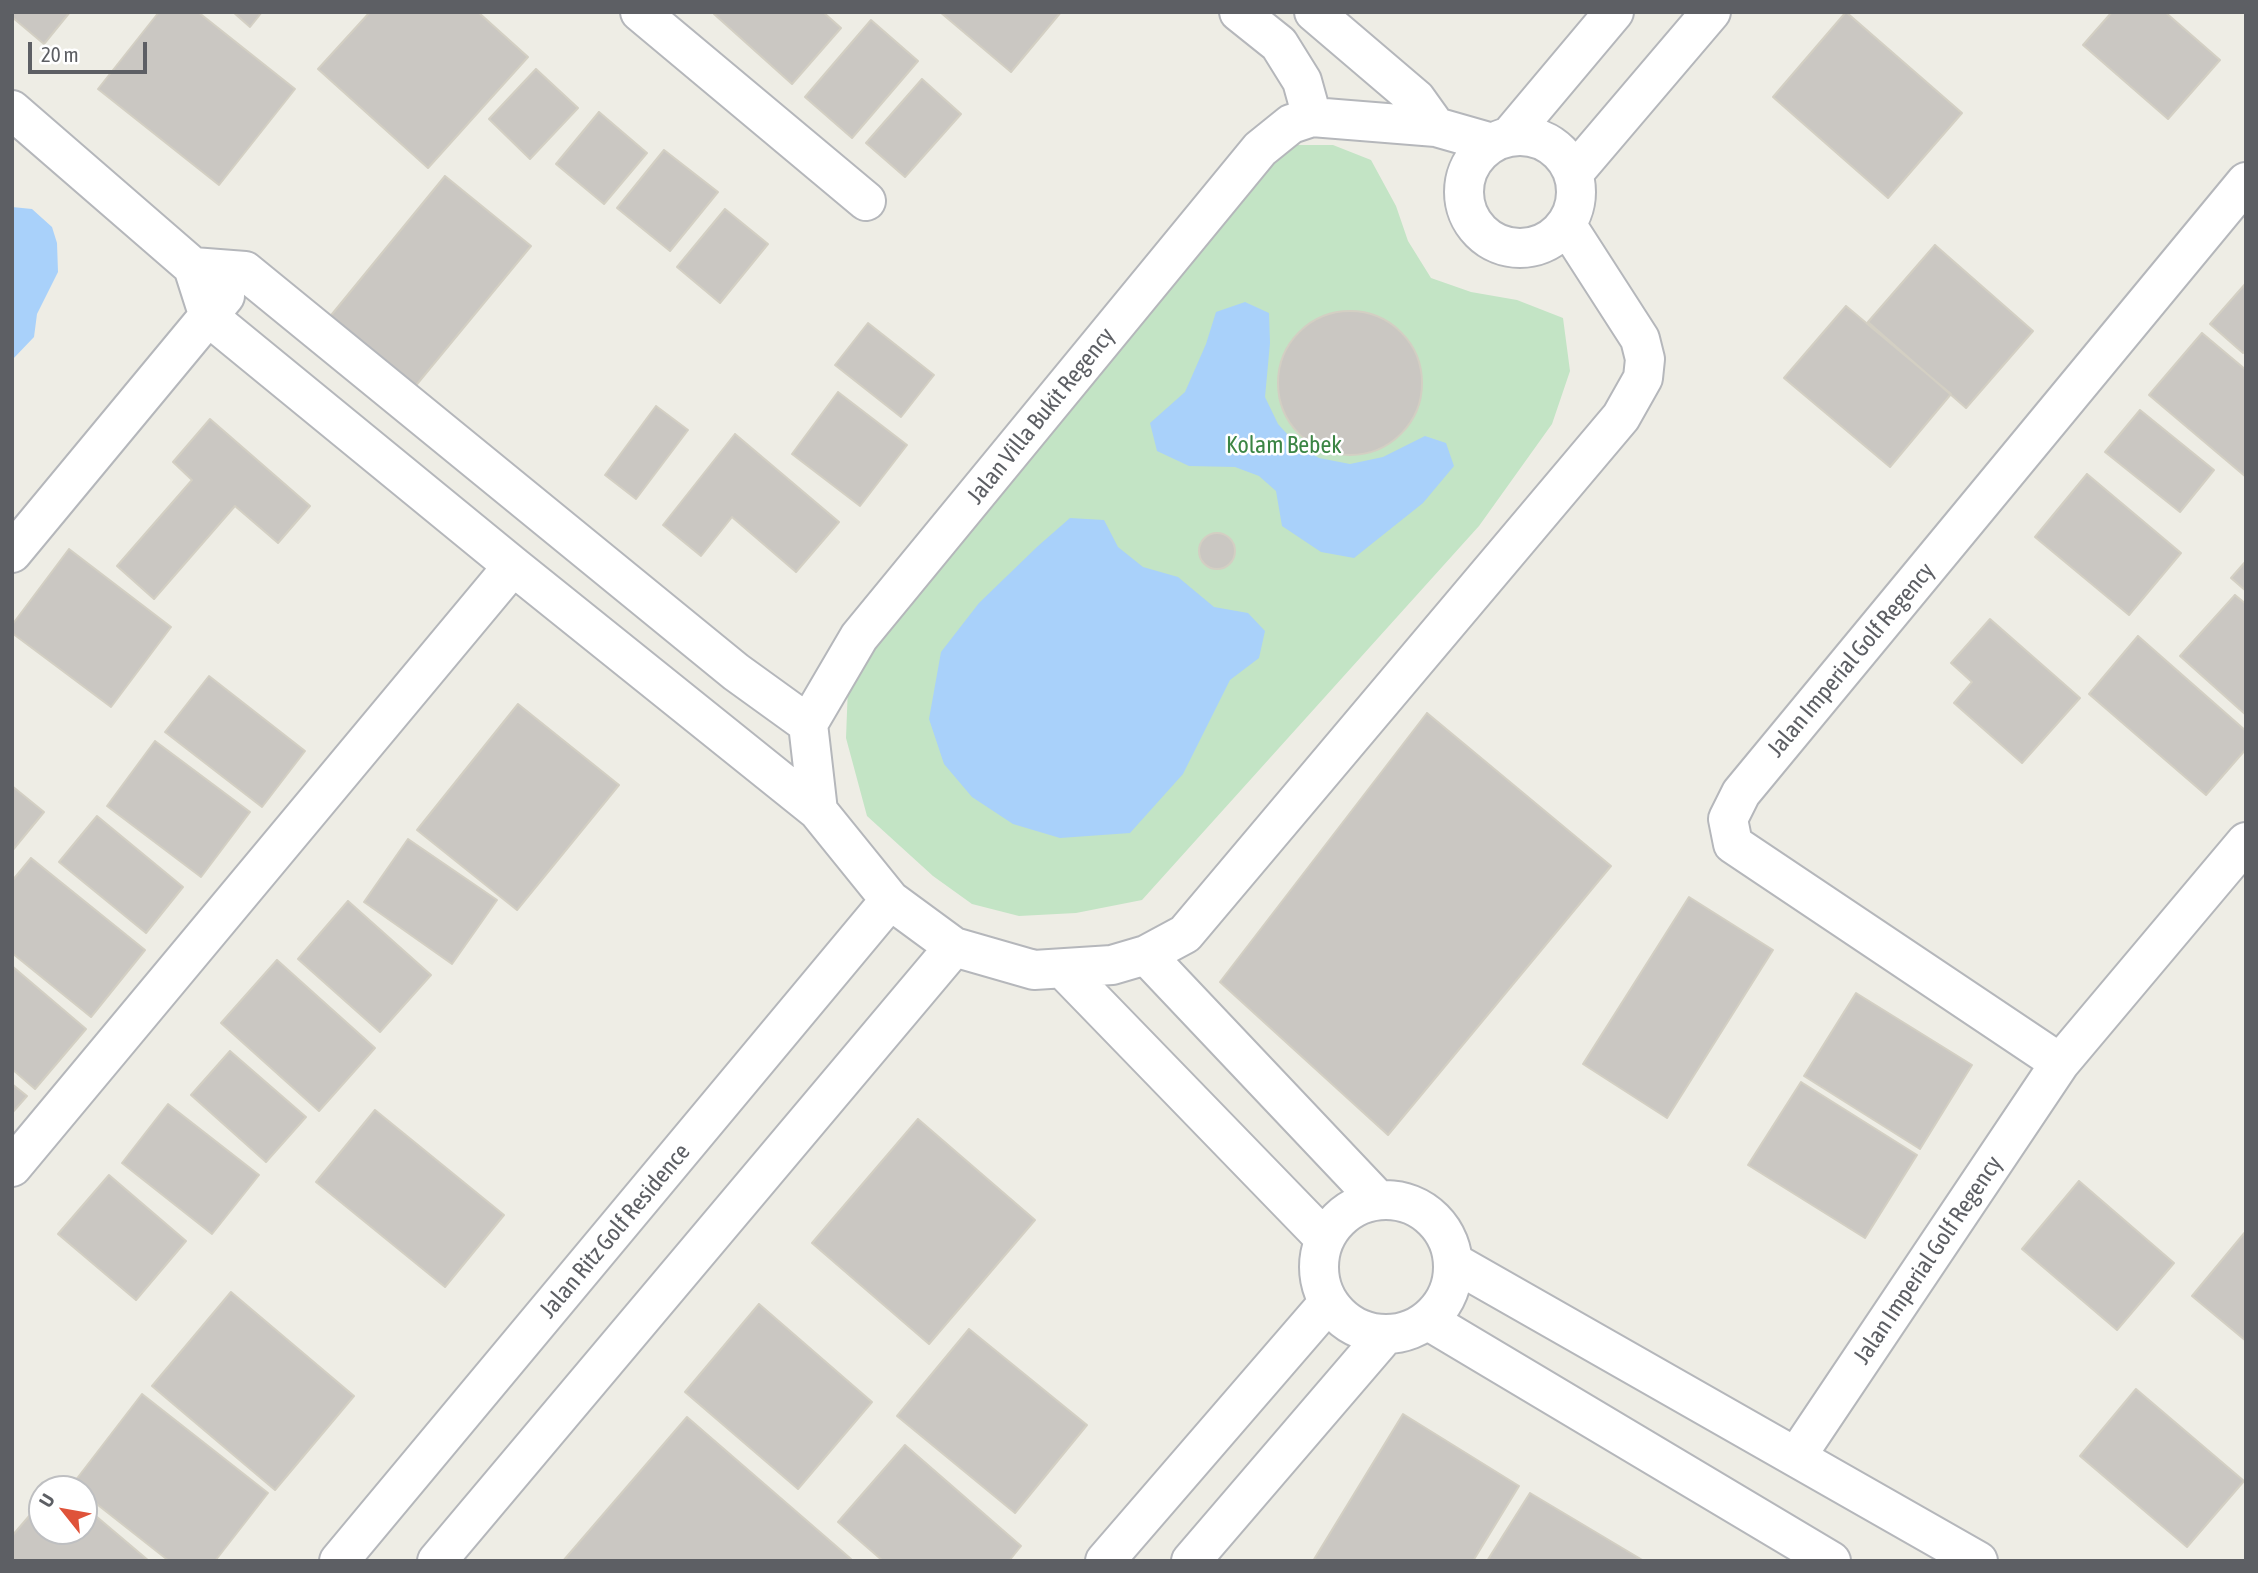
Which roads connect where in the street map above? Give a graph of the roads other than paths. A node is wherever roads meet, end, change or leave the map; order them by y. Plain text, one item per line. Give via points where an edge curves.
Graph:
1 (640, 12) edge
2 (1239, 12) edge
3 (1314, 12) edge
4 (1614, 12) edge
5 (1711, 12) edge
6 (12, 110) edge
7 (1312, 117) junction
8 (1436, 127) junction
9 (1500, 140) junction
10 (1573, 174) junction
11 (2246, 182) edge
12 (866, 201) dead end
13 (1566, 224) junction
14 (193, 267) junction
15 (245, 271) junction
16 (209, 317) junction
17 (12, 553) edge
18 (513, 566) junction
19 (808, 724) junction
20 (818, 811) junction
21 (2246, 842) edge
22 (890, 900) junction
23 (954, 947) junction
24 (1146, 955) junction
25 (1064, 970) junction
26 (2060, 1063) junction
27 (12, 1167) edge
28 (1377, 1199) junction
29 (1324, 1238) junction
30 (1453, 1262) junction
31 (1328, 1303) junction
32 (1427, 1320) junction
33 (1385, 1335) junction
34 (1796, 1457) junction
35 (340, 1561) edge
36 (437, 1561) edge
37 (1105, 1561) edge
38 (1191, 1561) edge
39 (1831, 1561) edge
40 (1978, 1561) edge

1 - 12 street
2 - 7 street via 1279,44 1302,80
3 - 8 street via 1416,99
4 - 9 street
5 - 10 street
6 - 14 street
7 - 8 street
7 - 19 street, Jalan Villa Bukit Regency via 1291,124 1260,149 859,637
8 - 9 street
9 - 10 street via 1530,136 1548,143 1564,156
9 - 13 street via 1474,159 1465,177 1463,194 1475,227 1504,247 1521,249 1539,246
10 - 13 street via 1577,191
11 - 26 street, Jalan Imperial Golf Regency via 1741,793 1728,820 1733,844
13 - 24 street via 1640,340 1643,378 1621,417 1185,934
14 - 15 street
14 - 16 street
15 - 16 street
15 - 19 street via 736,672
16 - 17 street
16 - 18 street
18 - 20 street
18 - 27 street
19 - 20 street
20 - 22 street
21 - 26 street, Jalan Imperial Golf Regency
22 - 23 street
22 - 35 street, Jalan Ritz Golf Residence
23 - 25 street via 1034,970
23 - 36 street
24 - 25 street via 1112,965
24 - 28 street
25 - 29 street
26 - 34 street, Jalan Imperial Golf Regency
28 - 29 street via 1337,1219
28 - 30 street via 1399,1200 1436,1221 1448,1240
29 - 31 street via 1318,1259 1319,1282
30 - 32 street via 1447,1294
30 - 34 street
31 - 33 street via 1343,1320 1363,1331
31 - 37 street
32 - 33 street via 1407,1331
32 - 39 street
33 - 38 street
34 - 40 street

